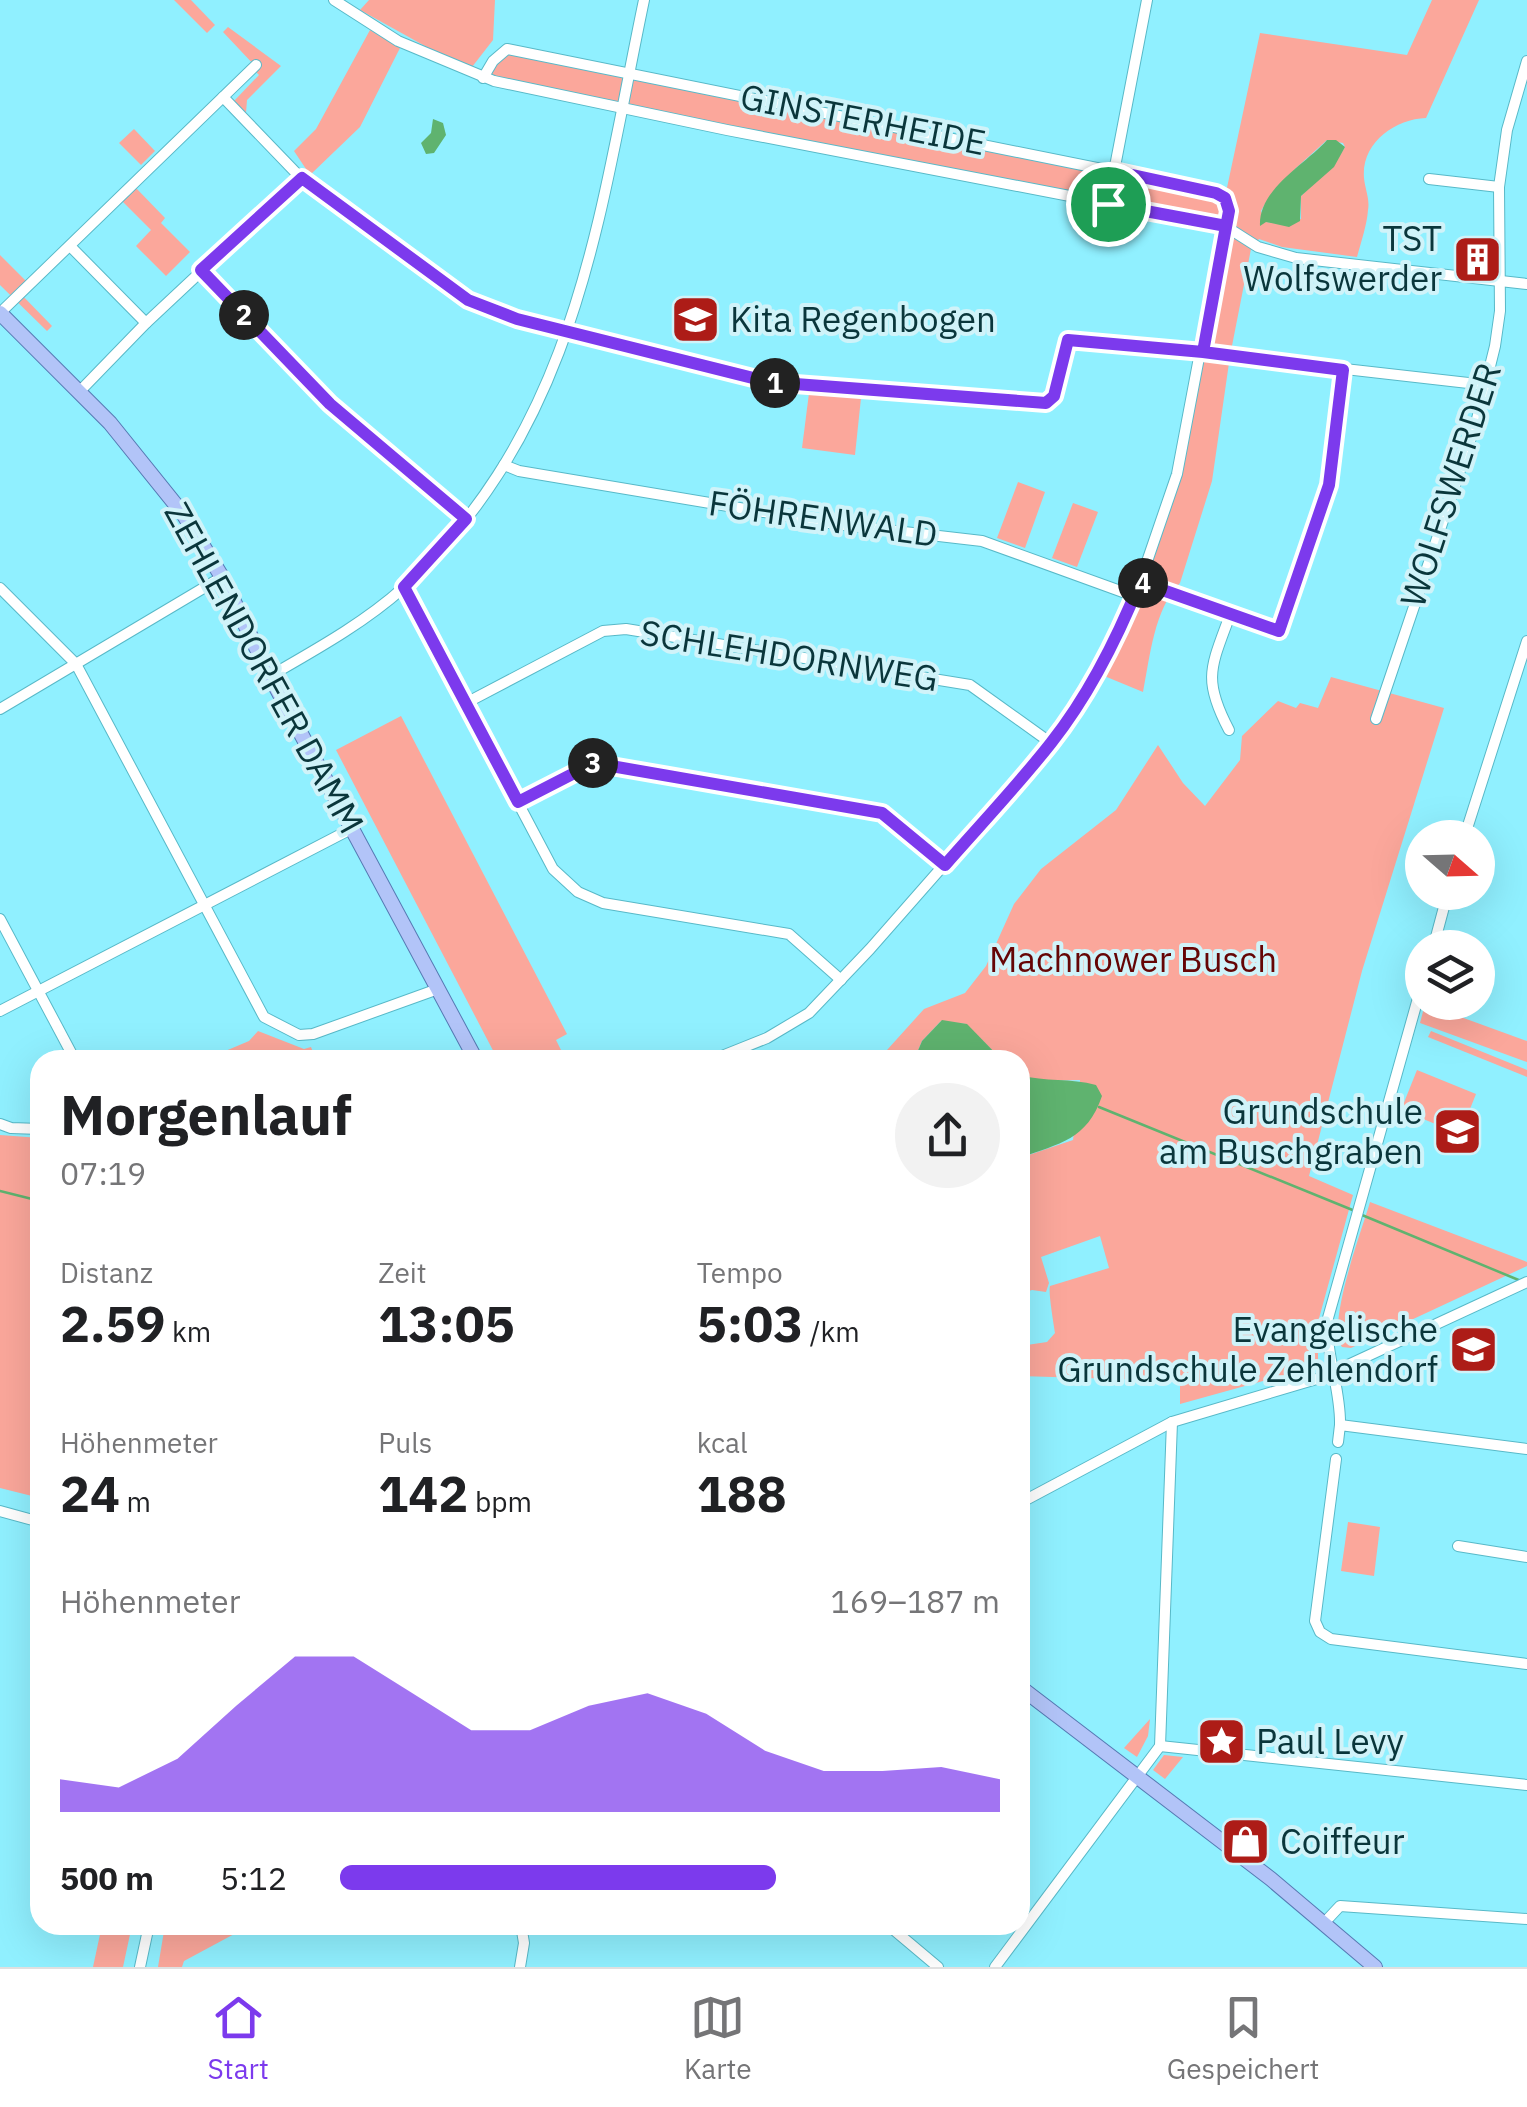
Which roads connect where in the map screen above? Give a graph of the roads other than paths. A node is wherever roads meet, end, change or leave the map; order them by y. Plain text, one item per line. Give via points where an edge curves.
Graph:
1 (334, 0) edge
2 (644, 0) edge
3 (1147, 0) edge
4 (1527, 61) edge
5 (256, 64) dead end
6 (629, 73) junction
7 (484, 78) junction
8 (223, 97) junction
9 (622, 107) junction
10 (1114, 171) junction
11 (302, 178) junction
12 (1429, 179) dead end
13 (1499, 187) junction
14 (1108, 204) junction
15 (1226, 226) junction
16 (70, 246) junction
17 (201, 270) junction
18 (1499, 281) junction
19 (1527, 284) edge
20 (0, 313) edge
21 (146, 323) junction
22 (569, 333) junction
23 (1203, 352) junction
24 (1343, 370) junction
25 (1486, 385) junction
26 (80, 391) junction
27 (504, 465) junction
28 (466, 519) junction
29 (222, 577) junction
30 (1140, 582) junction
31 (404, 587) junction
32 (0, 588) edge
33 (1134, 596) junction
34 (1230, 615) junction
35 (1527, 641) edge
36 (76, 664) junction
37 (270, 676) junction
38 (466, 702) junction
39 (0, 710) edge
40 (1376, 720) dead end
41 (1230, 730) dead end
42 (1051, 743) junction
43 (518, 802) junction
44 (1470, 820) edge
45 (353, 828) junction
46 (945, 865) junction
47 (205, 905) junction
48 (0, 919) edge
49 (841, 980) junction
50 (438, 989) junction
51 (38, 991) junction
52 (0, 1011) edge
53 (1412, 1020) edge
54 (70, 1050) edge
55 (471, 1050) edge
56 (737, 1050) edge
57 (0, 1124) edge
58 (30, 1128) edge
59 (1527, 1282) edge
60 (1334, 1372) junction
61 (1172, 1422) junction
62 (1340, 1425) junction
63 (1338, 1442) dead end
64 (1527, 1449) edge
65 (1336, 1459) dead end
66 (1030, 1497) edge
67 (0, 1510) edge
68 (30, 1519) edge
69 (1458, 1546) dead end
70 (1527, 1557) edge
71 (1527, 1664) edge
72 (1030, 1696) edge
73 (1160, 1746) junction
74 (1137, 1776) junction
75 (1527, 1785) edge
76 (1527, 1918) edge
77 (1030, 1920) edge
78 (1324, 1923) junction
79 (147, 1935) edge
80 (522, 1935) edge
81 (900, 1935) edge
82 (1019, 1935) edge
83 (140, 1967) edge
84 (520, 1967) edge
85 (938, 1967) edge
86 (995, 1967) edge
87 (1374, 1967) edge

1 - 7 street, GINSTERHEIDE via 398,41
2 - 6 street
3 - 10 street
4 - 13 street, WOLFSWERDER
5 - 8 street
6 - 7 street, GINSTERHEIDE via 507,49
6 - 9 street
6 - 10 street, GINSTERHEIDE
7 - 9 street, GINSTERHEIDE
8 - 11 street
8 - 16 street
9 - 14 street, GINSTERHEIDE
9 - 22 street
10 - 14 street
10 - 15 street, GINSTERHEIDE via 1220,194 1228,204
11 - 17 street
11 - 22 street via 468,300
12 - 13 street
13 - 18 street, WOLFSWERDER
14 - 15 street, GINSTERHEIDE
15 - 18 street, GINSTERHEIDE via 1258,247 1296,258
15 - 23 street
16 - 20 street
16 - 21 street
17 - 21 street
17 - 28 street via 340,414
18 - 19 street, GINSTERHEIDE
18 - 25 street, WOLFSWERDER via 1496,346
20 - 26 main road, ZEHLENDORFER DAMM
21 - 26 street
22 - 23 street via 769,382 1046,403 1054,396 1068,340
22 - 27 street
23 - 24 street
23 - 30 street via 1177,474
24 - 25 street
24 - 34 street via 1329,485 1279,631
25 - 40 street, WOLFSWERDER
26 - 29 main road, ZEHLENDORFER DAMM via 143,461
27 - 28 street
27 - 33 street, FÖHRENWALD via 767,513 982,541
28 - 31 street
29 - 36 street
29 - 37 main road, ZEHLENDORFER DAMM
30 - 33 street
30 - 34 street
31 - 37 street
31 - 38 street
32 - 36 street
33 - 42 street via 1097,673
34 - 41 street via 1211,678 1214,701
35 - 44 street
36 - 39 street
36 - 47 street
37 - 45 main road, ZEHLENDORFER DAMM
38 - 42 street, SCHLEHDORNWEG via 603,631 626,630 970,685
38 - 43 street
42 - 46 street
43 - 46 street via 594,763 882,813
43 - 49 street via 553,869 578,892 603,904 790,934
45 - 47 street
45 - 50 main road, ZEHLENDORFER DAMM
46 - 49 street
47 - 50 street via 264,1017 299,1036
47 - 51 street
48 - 51 street
49 - 56 street via 809,1013
50 - 55 main road, ZEHLENDORFER DAMM
51 - 52 street
51 - 54 street
53 - 60 street via 1328,1318
57 - 58 street
59 - 60 street
60 - 61 street
60 - 62 street
61 - 66 street
61 - 73 street
62 - 63 street
62 - 64 street
65 - 71 street via 1315,1621 1320,1632 1332,1639
67 - 68 street
69 - 70 street
72 - 74 main road
73 - 74 street
73 - 75 street
74 - 77 street
74 - 78 main road
76 - 78 street via 1348,1906
78 - 87 main road
79 - 83 street
80 - 84 street
81 - 85 street
82 - 86 street

